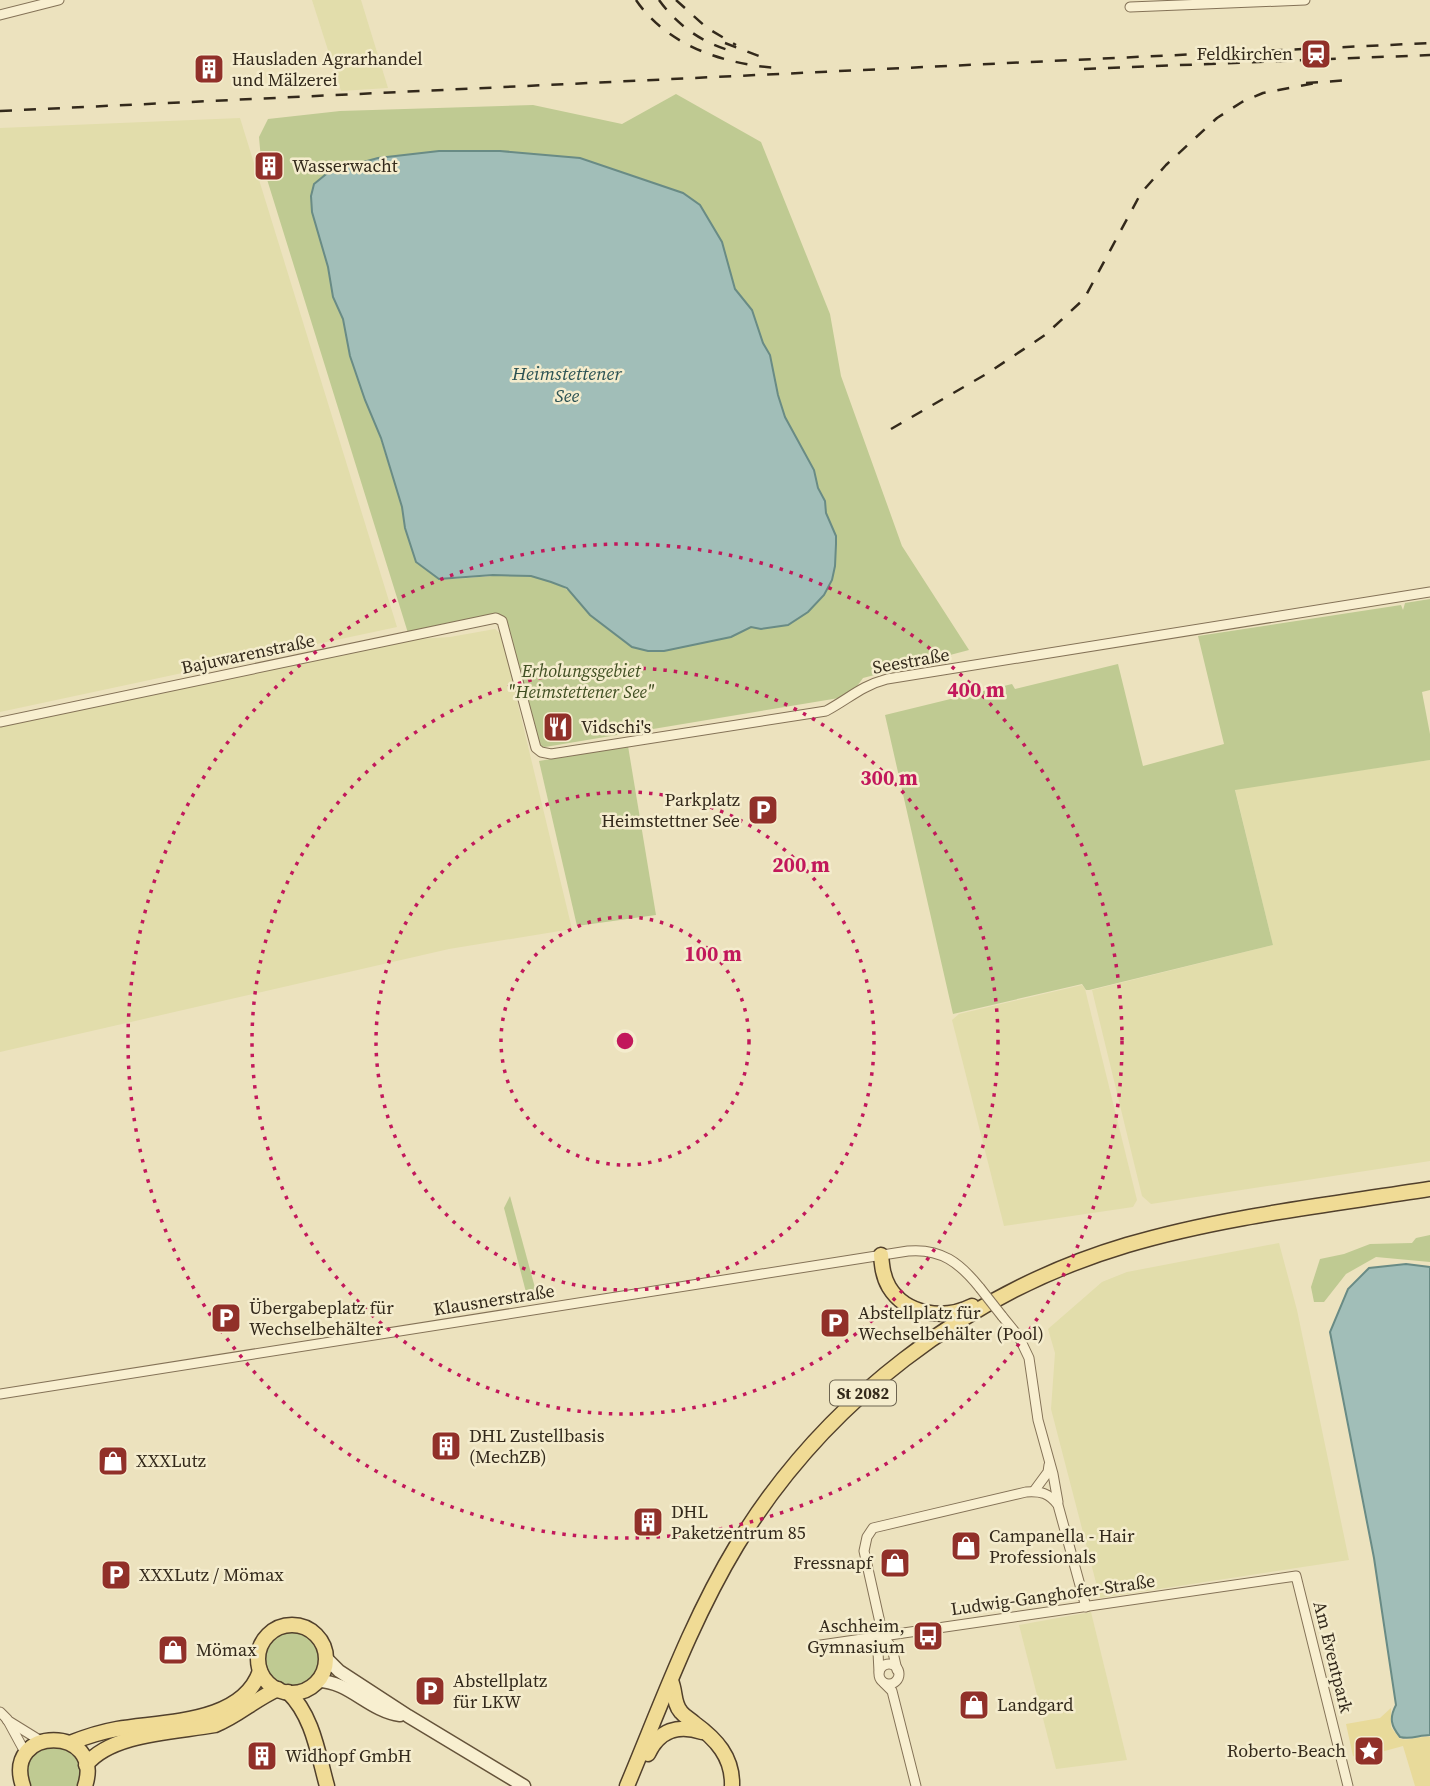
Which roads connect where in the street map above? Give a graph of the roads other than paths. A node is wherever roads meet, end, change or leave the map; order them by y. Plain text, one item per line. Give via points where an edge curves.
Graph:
1 (59, 0) edge
2 (1305, 0) edge
3 (1130, 7) dead end
4 (0, 15) edge
5 (1430, 592) edge
6 (502, 621) joint
7 (0, 722) edge
8 (1430, 1189) edge
9 (881, 1255) junction
10 (1028, 1284) junction
11 (0, 1394) edge
12 (1049, 1465) junction
13 (1034, 1492) junction
14 (1058, 1505) junction
15 (1296, 1576) joint
16 (1086, 1607) junction
17 (883, 1636) junction
18 (814, 1647) dead end
19 (326, 1658) junction
20 (260, 1671) junction
21 (879, 1673) junction
22 (897, 1674) junction
23 (671, 1680) junction
24 (884, 1683) junction
25 (315, 1684) junction
26 (892, 1690) junction
27 (283, 1691) junction
28 (3, 1716) edge
29 (408, 1716) junction
30 (311, 1727) junction
31 (707, 1734) junction
32 (41, 1741) junction
33 (70, 1743) junction
34 (26, 1754) junction
35 (86, 1765) junction
36 (628, 1784) edge
37 (85, 1785) edge
38 (23, 1786) edge
39 (327, 1786) edge
40 (524, 1786) edge
41 (732, 1786) edge
42 (916, 1786) edge
43 (1348, 1786) edge

1 - 4 street
2 - 3 street
5 - 6 street, Seestraße via 887,679 867,684 827,710 551,754 536,748
6 - 7 street, Bajuwarenstraße via 496,618
8 - 10 main road, St 2082 via 1154,1238
9 - 10 main road via 889,1288 923,1312 953,1313 1010,1285
9 - 11 street, Klausnerstraße
9 - 12 street, Klausnerstraße, bridge via 918,1250 941,1254 957,1262 980,1287 1029,1358
10 - 23 main road, St 2082 via 927,1342 827,1428 775,1489 737,1545
12 - 13 street
12 - 14 street
13 - 14 street via 1047,1494
13 - 17 street via 873,1528 864,1551
14 - 16 street
15 - 16 street, Ludwig-Ganghofer-Straße
15 - 43 street, Am Eventpark
16 - 17 street, Ludwig-Ganghofer-Straße
17 - 18 street, Ludwig-Ganghofer-Straße
17 - 21 street
17 - 22 street via 892,1648
19 - 20 main road via 316,1634 287,1625 264,1640 258,1655
19 - 25 main road
19 - 29 street
20 - 27 main road via 267,1682
20 - 33 main road via 244,1695 219,1712 114,1729
21 - 22 street via 887,1664
21 - 24 street
22 - 24 street via 891,1683
22 - 26 street
23 - 31 main road via 677,1706
23 - 36 main road, St 2082
24 - 26 street
25 - 27 main road via 304,1690
25 - 29 street via 334,1683 382,1710
25 - 30 main road
26 - 42 street
27 - 30 main road via 296,1700
27 - 35 main road via 260,1698 215,1725 118,1742
28 - 32 street
28 - 34 street
29 - 40 street
30 - 39 main road
31 - 36 main road via 684,1728 666,1732 651,1746
31 - 41 main road via 729,1763
32 - 33 main road
32 - 34 main road
33 - 35 main road
34 - 38 main road via 20,1770
35 - 37 main road

